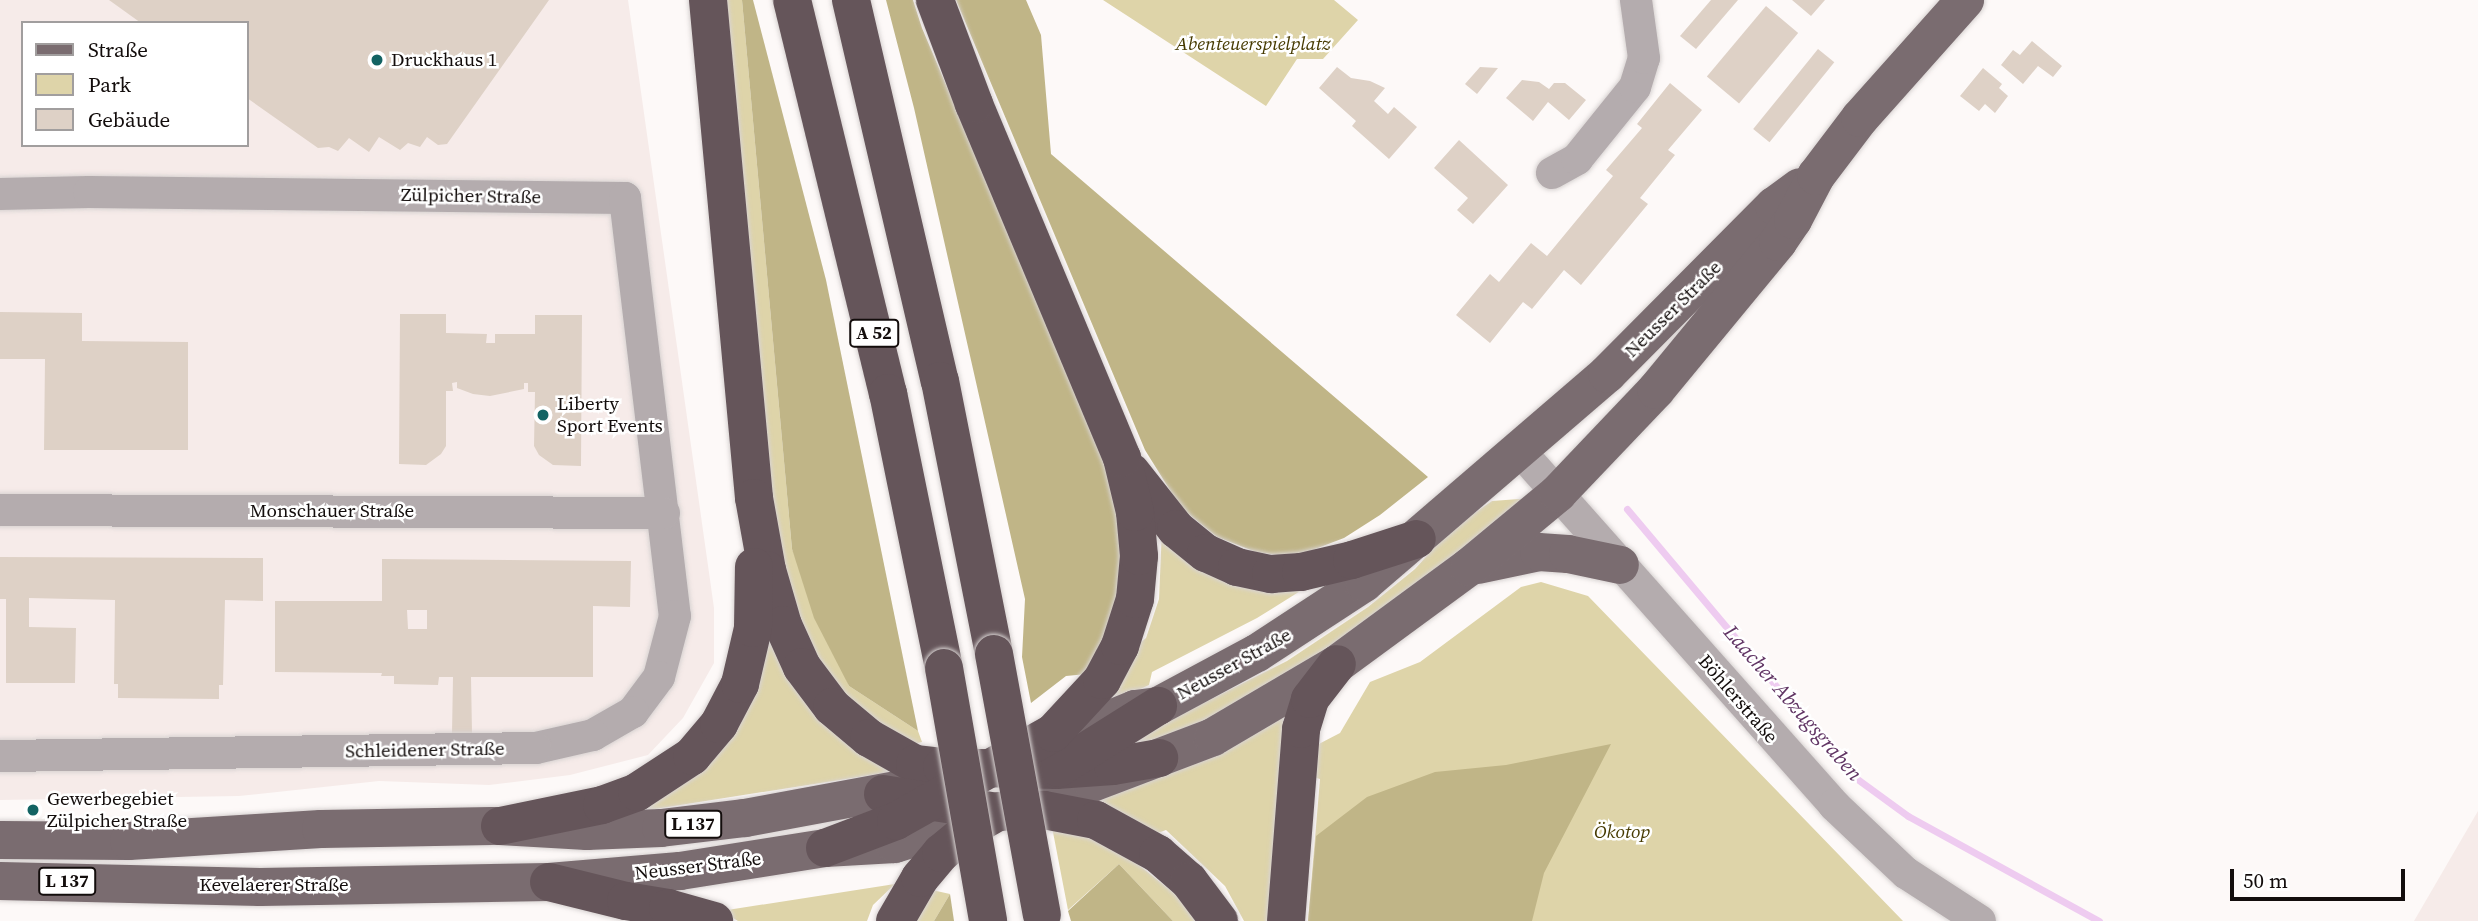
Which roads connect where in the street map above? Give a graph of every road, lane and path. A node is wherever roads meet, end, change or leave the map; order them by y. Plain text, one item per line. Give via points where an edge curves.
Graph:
1 (708, 0) edge
2 (792, 0) edge
3 (851, 0) edge
4 (936, 0) edge
5 (1636, 0) edge
6 (1965, 0) edge
7 (1552, 173) dead end
8 (1816, 176) junction
9 (0, 194) edge
10 (1520, 451) junction
11 (1122, 458) junction
12 (1558, 493) junction
13 (754, 498) junction
14 (0, 510) edge
15 (664, 513) junction
16 (1417, 539) junction
17 (1620, 565) junction
18 (1469, 567) junction
19 (1338, 664) junction
20 (1158, 706) junction
21 (0, 756) edge
22 (1159, 758) junction
23 (990, 768) junction
24 (1056, 770) junction
25 (883, 794) junction
26 (928, 802) junction
27 (998, 812) junction
28 (500, 825) junction
29 (0, 840) edge
30 (825, 848) junction
31 (0, 881) edge
32 (549, 882) junction
33 (1042, 918) edge
34 (714, 921) edge
35 (895, 921) edge
36 (988, 921) edge
37 (1219, 921) edge
38 (1286, 921) edge
39 (1980, 921) edge

1 - 13 highway
2 - 36 highway, A 52, bridge via 885,380 944,668
3 - 33 highway, A 52, bridge via 940,381
4 - 11 highway via 974,104
5 - 7 street via 1644,58 1635,86 1577,159
6 - 8 main road, Neusser Straße / L 137 via 1860,118
8 - 10 main road, Neusser Straße / L 137 via 1774,205 1659,325
8 - 12 main road, Neusser Straße / L 137 via 1778,242 1656,390
9 - 15 street, Zülpicher Straße via 625,198
10 - 12 street, Böhlerstraße
10 - 16 main road, Neusser Straße / L 137
11 - 16 highway via 1176,530 1206,553 1237,567 1271,574 1301,572
11 - 23 highway via 1135,512 1139,556 1135,599 1120,646 1102,680 1068,719 1053,733
12 - 17 street, Böhlerstraße
12 - 18 main road, Neusser Straße / L 137
13 - 23 highway via 783,625 802,667 832,707 869,738 915,764
13 - 28 highway via 753,628 740,684 719,724 692,756 638,792 602,805
14 - 15 street, Monschauer Straße
15 - 21 street, Schleidener Straße via 675,616 659,677 633,712 593,736 536,748
16 - 20 main road, Neusser Straße / L 137 via 1315,618
17 - 18 main road via 1539,552
17 - 39 street, Böhlerstraße via 1792,760 1881,852 1932,892
18 - 19 main road, Neusser Straße / L 137
19 - 22 main road, Neusser Straße / L 137 via 1213,737
19 - 38 highway via 1310,699 1301,729
20 - 23 main road, Neusser Straße / L 137 via 1135,709
20 - 24 highway
22 - 24 highway
22 - 27 main road, Neusser Straße / L 137
23 - 24 highway
23 - 25 main road, Neusser Straße / L 137
23 - 26 highway
24 - 27 highway
25 - 26 highway
25 - 28 main road, Neusser Straße / L 137 via 661,828 587,831
26 - 27 highway
26 - 30 highway via 896,821
27 - 30 main road, Neusser Straße / L 137 via 895,844
27 - 35 highway via 941,853
27 - 37 highway via 1044,810 1096,820 1123,832 1189,881
28 - 29 main road, L 137 via 321,829 129,841
30 - 32 main road, Neusser Straße / L 137 via 680,871
31 - 32 main road, Kevelaerer Straße / L 137 via 260,887
32 - 34 highway

